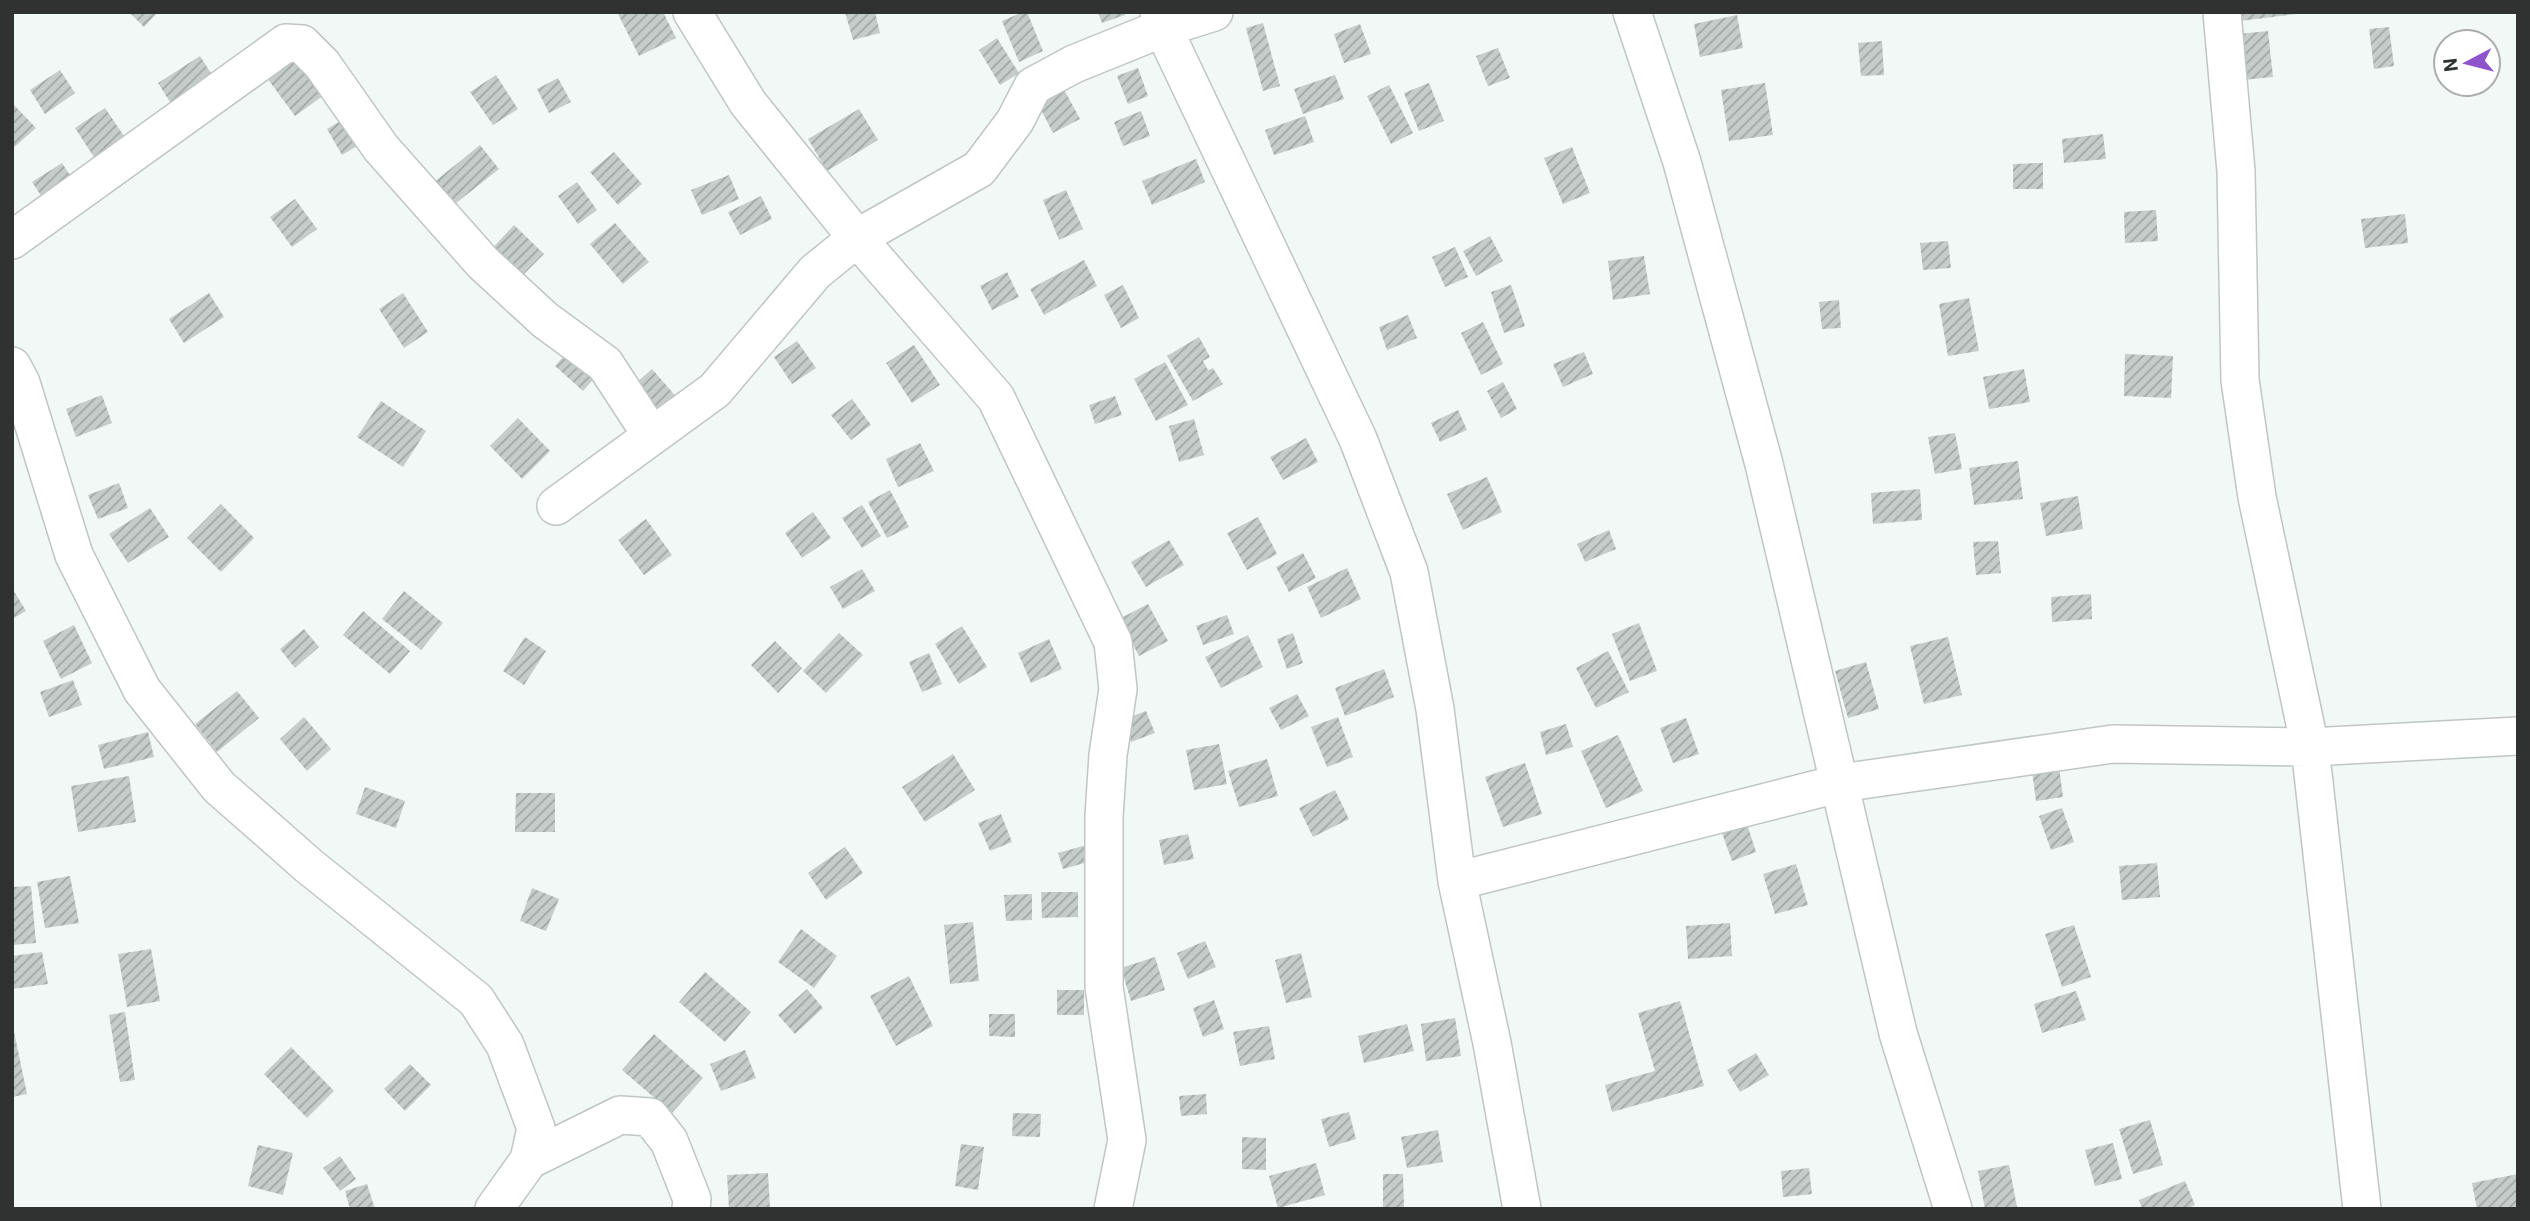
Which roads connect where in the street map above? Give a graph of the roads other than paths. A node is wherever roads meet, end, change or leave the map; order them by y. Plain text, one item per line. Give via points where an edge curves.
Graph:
1 (692, 12) edge
2 (1214, 12) edge
3 (1632, 12) edge
4 (2222, 12) edge
5 (1161, 20) edge
6 (857, 238) junction
7 (12, 240) edge
8 (12, 366) edge
9 (652, 436) junction
10 (556, 506) dead end
11 (2518, 736) edge
12 (2310, 747) junction
13 (1841, 783) junction
14 (1457, 881) junction
15 (529, 1160) junction
16 (494, 1209) edge
17 (691, 1209) edge
18 (1113, 1209) edge
19 (1521, 1209) edge
20 (1953, 1209) edge
21 (2362, 1209) edge

1 - 6 street via 748,103
2 - 5 street
3 - 13 street via 1682,162 1764,464
4 - 12 street via 2236,172 2240,380 2257,497
5 - 6 street via 1033,86 1015,121 979,169
5 - 14 street via 1358,439 1409,572 1435,709
6 - 9 street via 815,272 715,390
6 - 18 street via 996,398 1113,642 1118,689 1104,817 1104,987 1127,1140
7 - 9 street via 286,43 302,44 322,64 381,149 483,263 545,320 605,364
8 - 15 street via 74,555 142,690 219,787 476,1000 505,1045 536,1128
9 - 10 street
11 - 12 street
12 - 13 street via 2113,744
12 - 21 street
13 - 14 street
13 - 20 street via 1898,1033
14 - 19 street
15 - 16 street
15 - 17 street via 620,1115 650,1116 669,1141 692,1199

